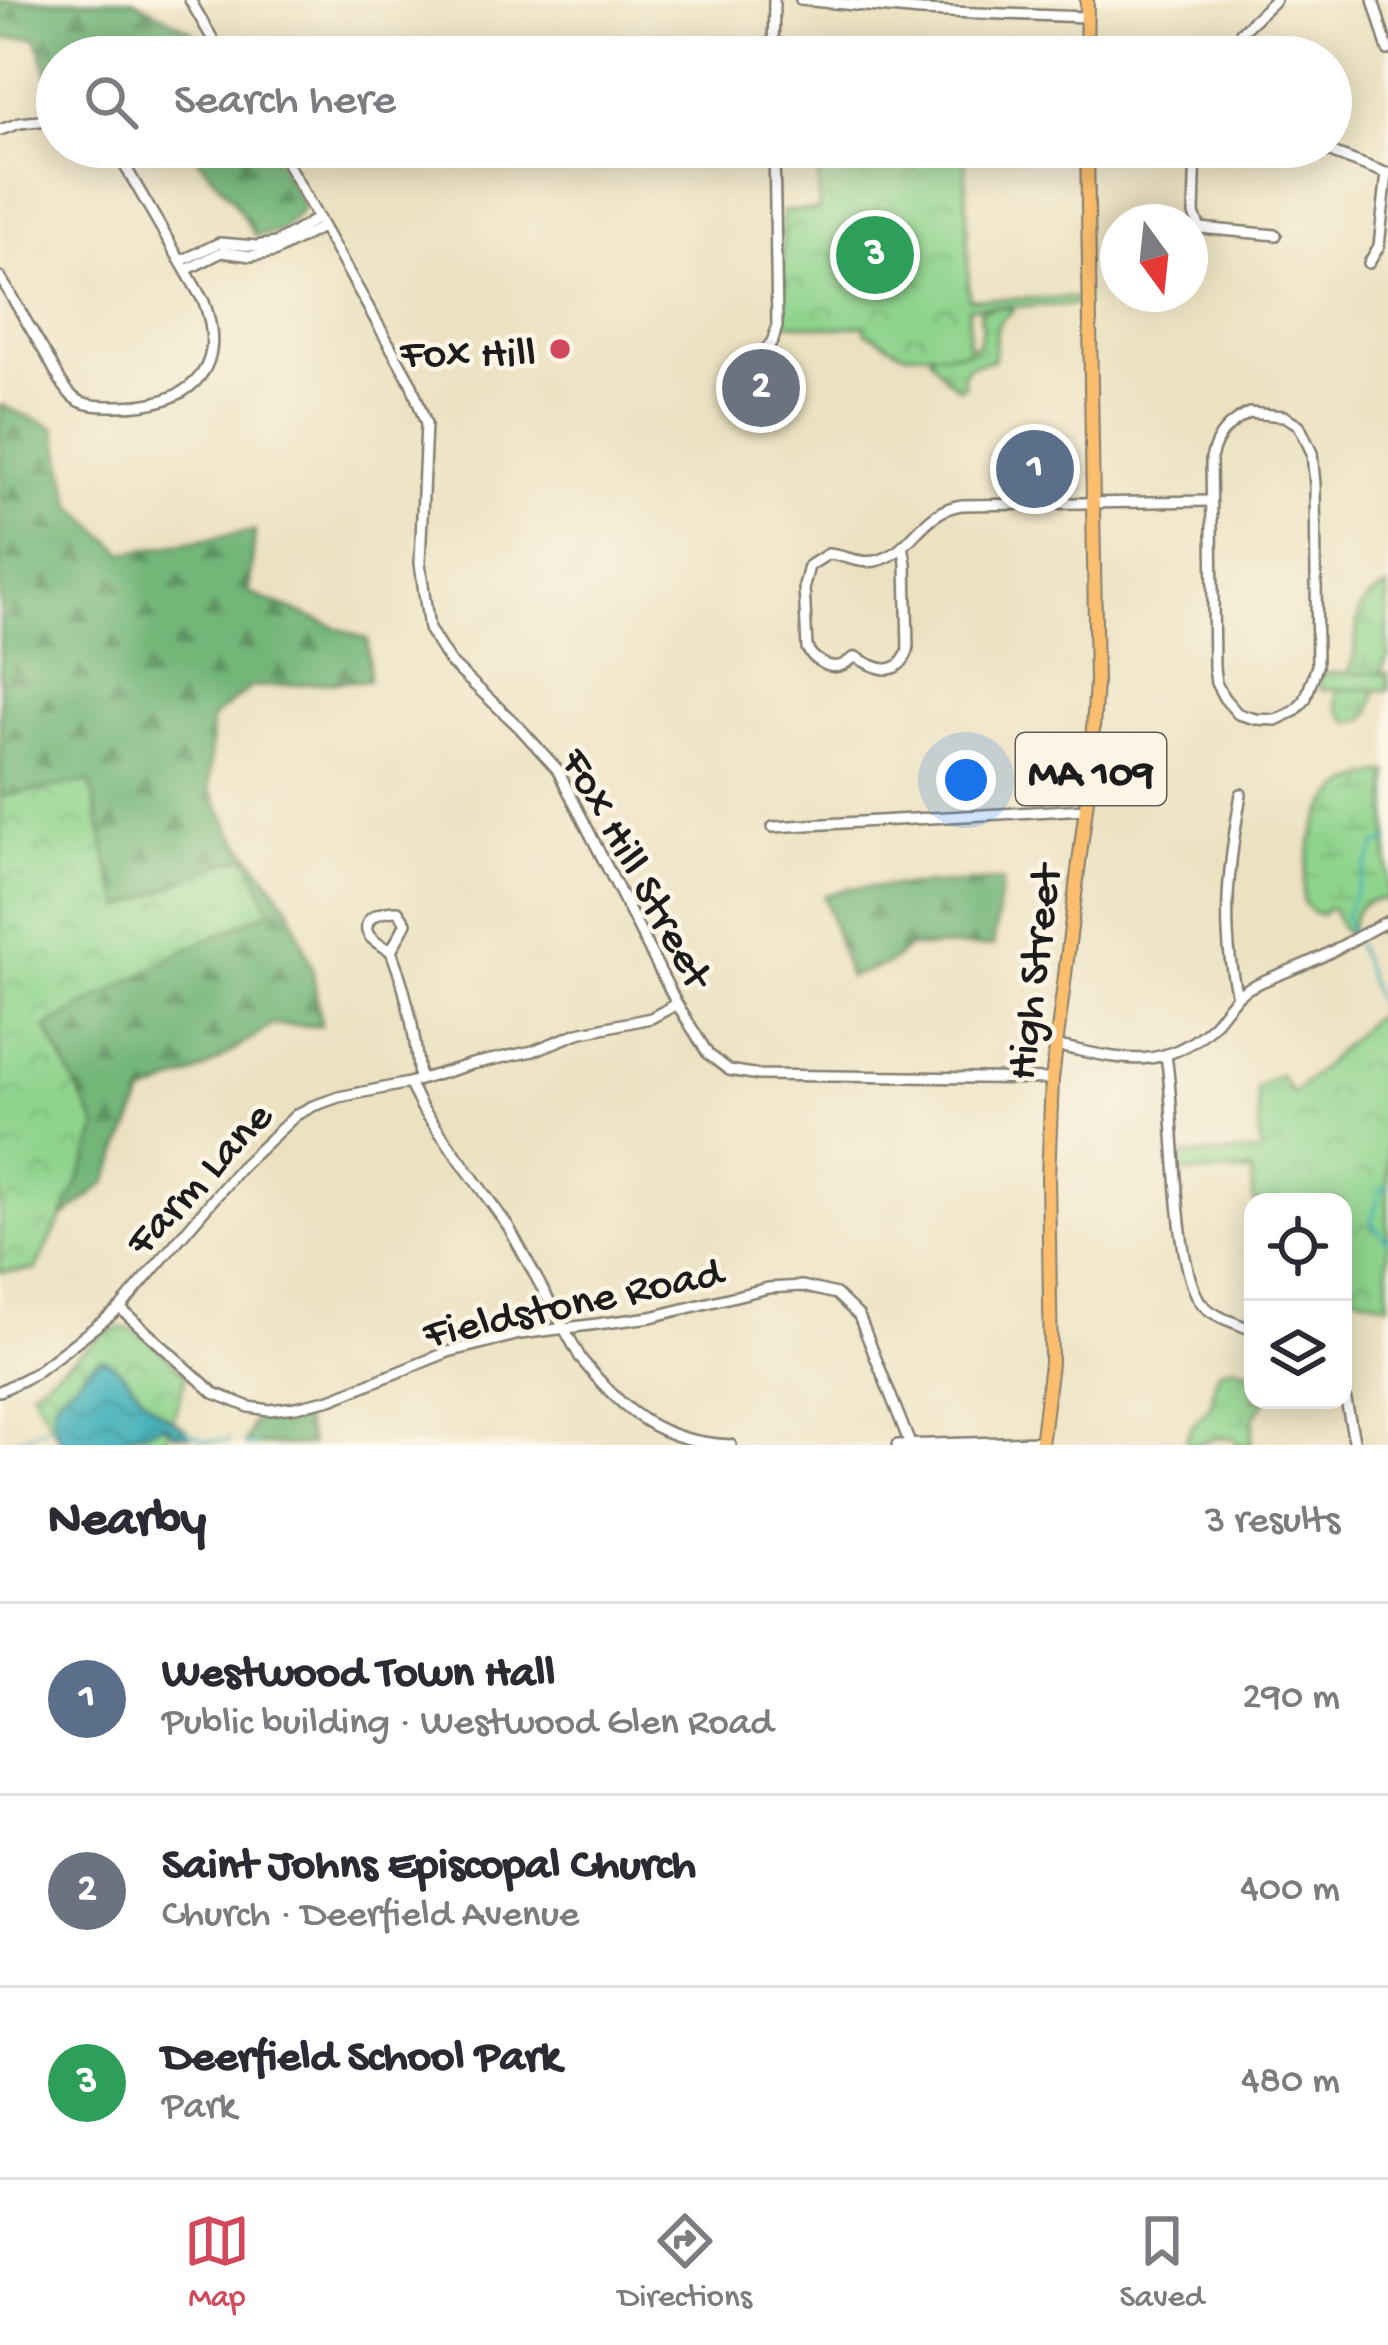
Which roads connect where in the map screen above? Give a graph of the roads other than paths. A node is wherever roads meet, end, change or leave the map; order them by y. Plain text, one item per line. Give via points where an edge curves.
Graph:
1 (190, 0) edge
2 (774, 0) edge
3 (801, 0) edge
4 (1087, 0) edge
5 (1275, 0) edge
6 (1373, 0) edge
7 (921, 6) edge
8 (1087, 17) junction
9 (211, 36) edge
10 (773, 36) edge
11 (1087, 36) edge
12 (1240, 36) edge
13 (1388, 50) edge
14 (36, 121) edge
15 (0, 130) edge
16 (1352, 160) edge
17 (126, 168) edge
18 (290, 168) edge
19 (774, 168) edge
20 (1087, 168) edge
21 (1195, 168) edge
22 (1387, 173) edge
23 (320, 223) junction
24 (1276, 235) dead end
25 (1369, 262) dead end
26 (183, 265) junction
27 (0, 277) edge
28 (766, 350) dead end
29 (1211, 501) junction
30 (1093, 504) junction
31 (903, 545) junction
32 (1240, 794) dead end
33 (1087, 809) junction
34 (773, 827) dead end
35 (1388, 921) edge
36 (391, 951) junction
37 (1237, 996) junction
38 (676, 1004) junction
39 (1057, 1046) junction
40 (1166, 1056) junction
41 (1052, 1079) junction
42 (414, 1082) junction
43 (120, 1308) junction
44 (1244, 1326) edge
45 (564, 1329) junction
46 (0, 1391) edge
47 (1347, 1409) edge
48 (1041, 1443) edge
49 (910, 1444) edge
50 (731, 1445) edge
51 (897, 1445) edge
52 (1354, 1445) edge

1 - 9 street
2 - 10 street
3 - 7 street
4 - 8 main road
5 - 12 street
6 - 13 street
7 - 8 street
8 - 11 main road
14 - 15 street
16 - 22 street
17 - 26 street
18 - 23 street, Fox Hill Street
19 - 28 street via 777,326
20 - 30 main road, High Street / MA 109
21 - 24 street via 1200,228
22 - 25 street via 1379,246
23 - 26 street via 256,246 219,243
23 - 38 street, Fox Hill Street via 424,414 420,563 429,629 449,661 557,769
26 - 27 street via 212,322 203,373 166,401 127,406 83,403 70,394
29 - 29 street via 1211,458 1229,423 1268,413 1299,425 1315,485 1317,666 1305,700 1276,720 1238,714 1216,682
29 - 30 street
30 - 31 street via 954,506
30 - 33 main road, High Street / MA 109 via 1096,682
31 - 31 street via 878,561 828,554 808,566 811,656 831,666 856,657 873,667 904,662
32 - 37 street via 1226,907
33 - 34 street
33 - 39 main road, High Street / MA 109
35 - 37 street
36 - 36 street via 371,938 368,924 392,910 406,923
36 - 42 street via 417,1048
37 - 40 street via 1211,1028
38 - 41 street, Fox Hill Street via 708,1054 729,1070
38 - 42 street, Farm Lane via 651,1018
39 - 40 street via 1134,1060
39 - 41 main road, High Street / MA 109
40 - 44 street via 1184,1260 1202,1303
41 - 48 main road, High Street / MA 109 via 1051,1363
42 - 43 street, Farm Lane via 296,1115
42 - 45 street via 422,1108 508,1226
43 - 45 street, Fieldstone Road via 214,1393 269,1410 331,1399 448,1352
43 - 46 street, Farm Lane
45 - 49 street, Fieldstone Road via 768,1288 823,1289 860,1316
45 - 50 street via 580,1359 646,1424
47 - 52 street
48 - 49 street
49 - 51 street

